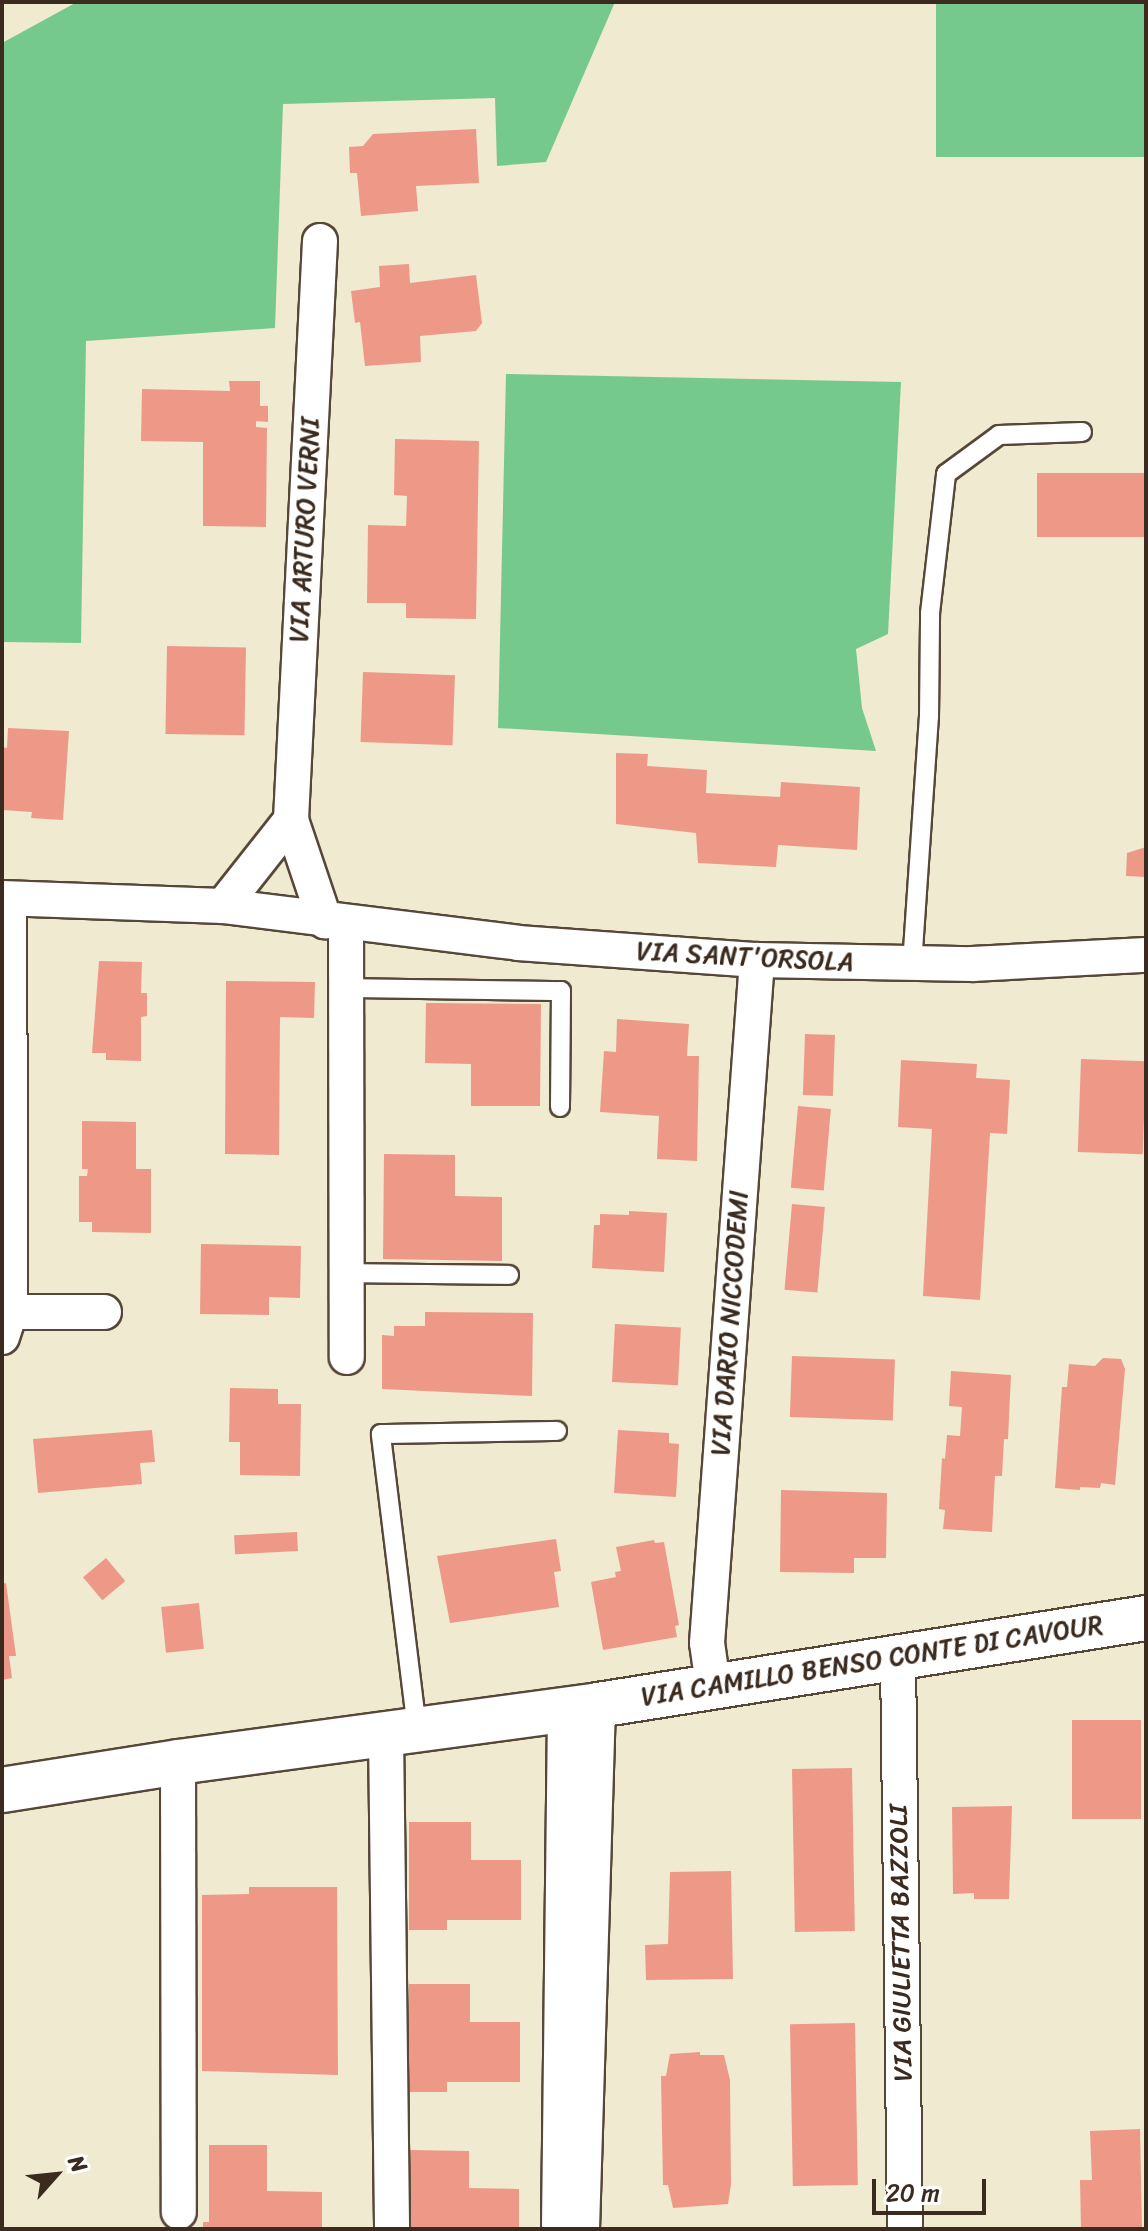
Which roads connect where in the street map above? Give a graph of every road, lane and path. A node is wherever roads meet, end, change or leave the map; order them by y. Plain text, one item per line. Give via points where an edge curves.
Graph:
1 (320, 241) dead end
2 (1082, 432) dead end
3 (291, 820) junction
4 (5, 898) edge
5 (223, 906) junction
6 (335, 922) junction
7 (1146, 955) edge
8 (757, 960) junction
9 (912, 965) junction
10 (346, 988) junction
11 (560, 1107) dead end
12 (347, 1273) junction
13 (509, 1275) dead end
14 (104, 1312) dead end
15 (6, 1325) edge
16 (347, 1357) dead end
17 (557, 1431) dead end
18 (1146, 1618) edge
19 (898, 1656) junction
20 (713, 1685) junction
21 (582, 1708) junction
22 (402, 1731) junction
23 (178, 1762) junction
24 (2, 1790) edge
25 (179, 2212) dead end
26 (392, 2229) edge
27 (559, 2229) edge
28 (582, 2229) edge
29 (905, 2229) edge

1 - 3 street, VIA ARTURO VERNI
2 - 9 lane via 999,435 946,474 930,613 929,717
3 - 5 street
3 - 6 street, VIA ARTURO VERNI
4 - 5 street, VIA SANT'ORSOLA
4 - 15 street
5 - 6 street, VIA SANT'ORSOLA
6 - 8 street, VIA SANT'ORSOLA via 518,943
6 - 10 street
7 - 9 street, VIA SANT'ORSOLA
8 - 9 street, VIA SANT'ORSOLA
8 - 20 street, VIA DARIO NICCODEMI via 707,1643
10 - 11 lane via 561,991
10 - 12 street
12 - 13 lane
12 - 16 street
14 - 15 street
17 - 22 lane via 381,1434
18 - 19 street, VIA CAMILLO BENSO CONTE DI CAVOUR
19 - 20 street, VIA CAMILLO BENSO CONTE DI CAVOUR
19 - 29 street, VIA GIULIETTA BAZZOLI
20 - 21 street, VIA CAMILLO BENSO CONTE DI CAVOUR
21 - 22 street, VIA CAMILLO BENSO CONTE DI CAVOUR
21 - 27 street
21 - 28 street
22 - 23 street, VIA CAMILLO BENSO CONTE DI CAVOUR
22 - 26 street
23 - 24 street, VIA CAMILLO BENSO CONTE DI CAVOUR
23 - 25 street

